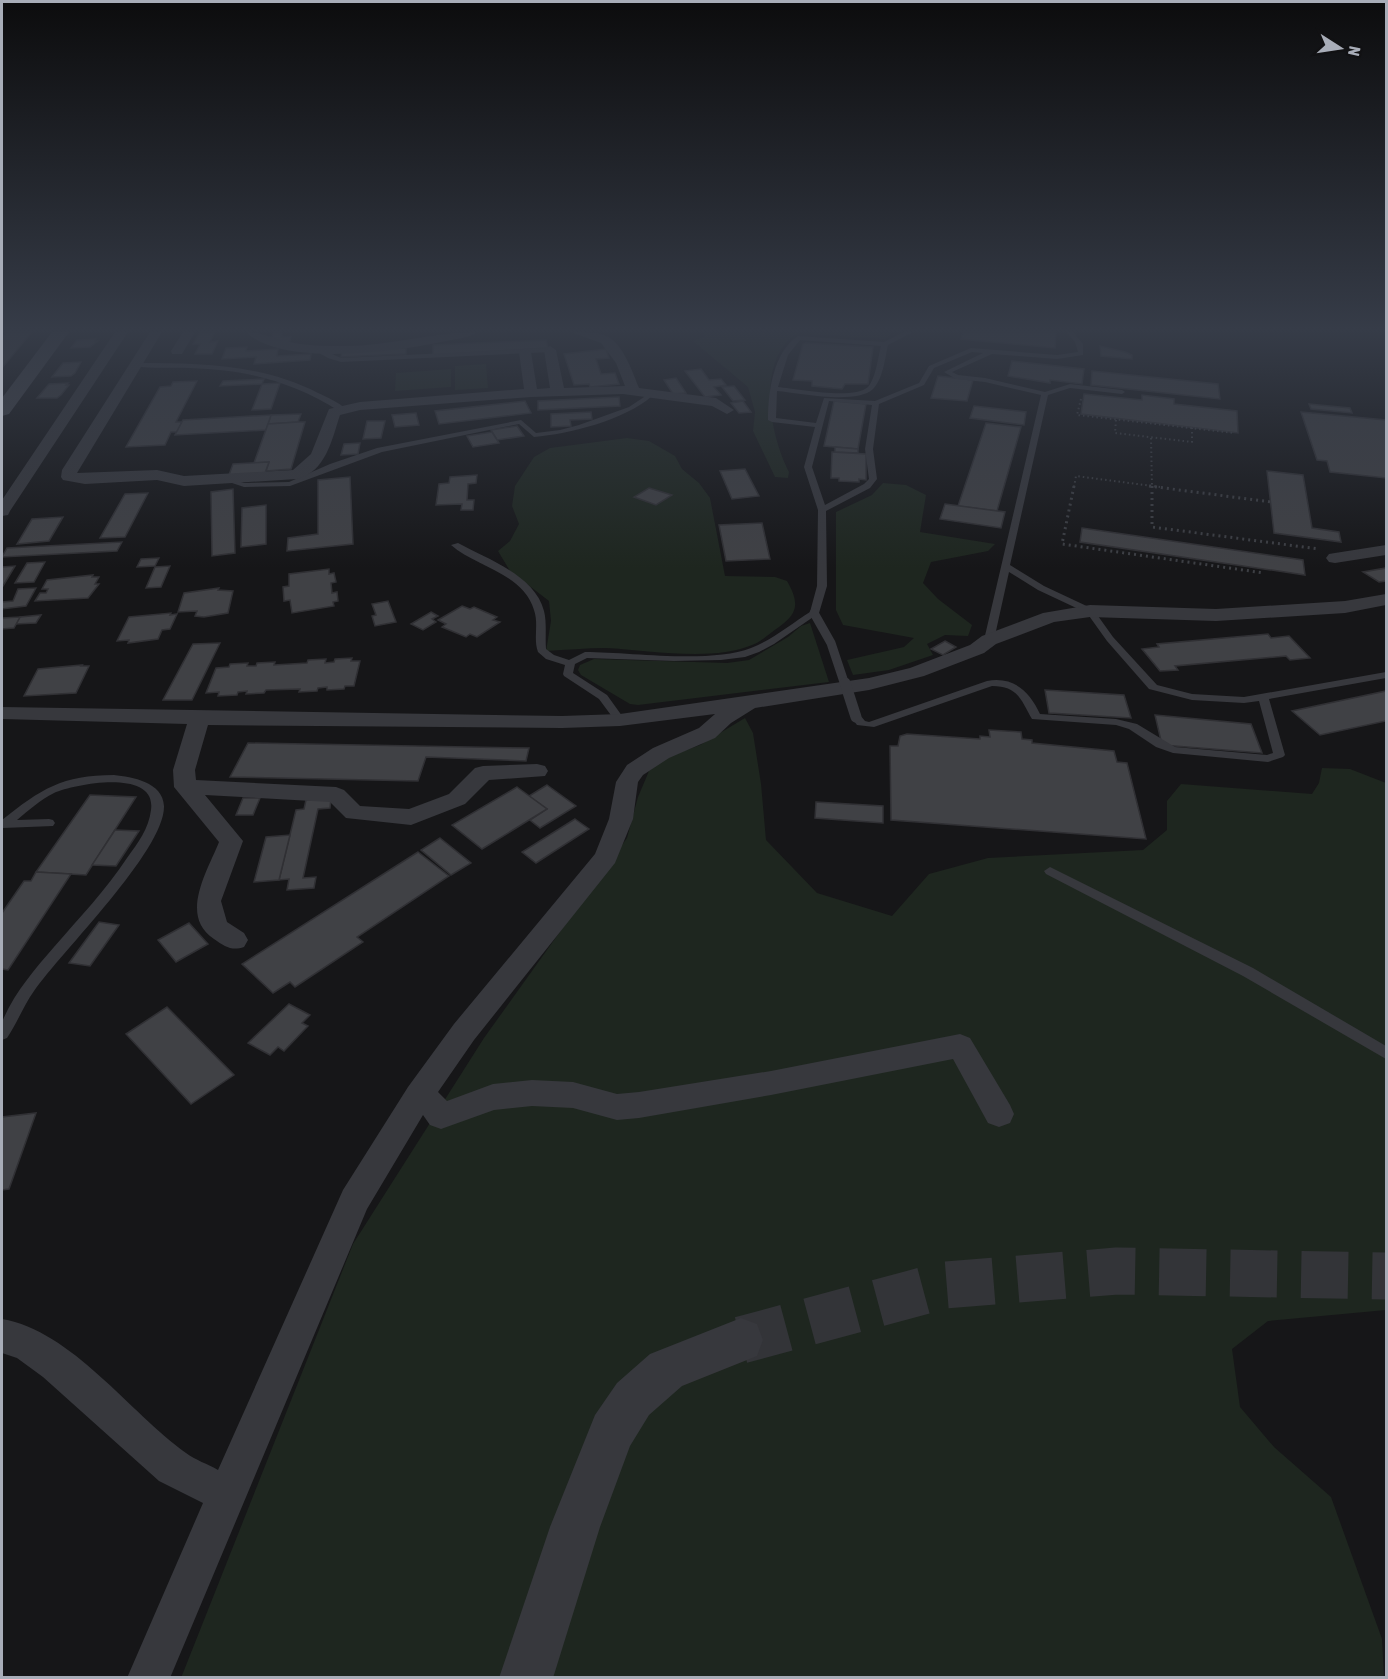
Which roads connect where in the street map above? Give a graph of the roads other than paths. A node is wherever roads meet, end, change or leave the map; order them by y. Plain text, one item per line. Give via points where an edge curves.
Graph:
1 (69, 410) edge
2 (108, 410) edge
3 (338, 410) edge
4 (629, 410) edge
5 (772, 410) edge
6 (823, 410) edge
7 (875, 410) edge
8 (1041, 410) edge
9 (819, 425) junction
10 (224, 479) junction
11 (822, 510) junction
12 (2, 511) edge
13 (455, 545) dead end
14 (1386, 550) edge
15 (1335, 558) dead end
16 (1005, 566) junction
17 (1386, 600) edge
18 (1090, 611) junction
19 (814, 613) junction
20 (989, 640) junction
21 (570, 663) junction
22 (1386, 675) edge
23 (1263, 697) junction
24 (755, 702) junction
25 (2, 713) edge
26 (199, 718) junction
27 (620, 720) junction
28 (537, 771) dead end
29 (185, 787) junction
30 (49, 823) dead end
31 (3, 824) edge
32 (1050, 872) dead end
33 (235, 940) dead end
34 (2, 1035) edge
35 (1386, 1053) edge
36 (419, 1096) junction
37 (999, 1114) dead end
38 (2, 1336) edge
39 (741, 1340) tunnel mouth
40 (226, 1494) junction
41 (148, 1677) edge
42 (526, 1677) edge

1 - 12 street
2 - 10 street via 69,477 157,475 184,481
3 - 10 street via 334,412 318,459 310,467 297,474
4 - 10 lane via 574,431 534,435 521,422 380,450 290,484 244,485
5 - 9 lane via 772,420
6 - 9 lane
7 - 11 lane via 869,449 873,479
8 - 16 lane
9 - 11 lane via 808,467
11 - 19 lane via 822,586
13 - 21 lane via 526,589 539,608 541,650
14 - 15 street
16 - 18 lane
16 - 20 lane
17 - 18 street via 1345,607 1216,615
18 - 20 street via 1050,617
18 - 23 lane via 1153,687 1191,698
19 - 21 lane via 755,651 736,656 585,655
19 - 23 lane, bridge via 831,643 856,717 870,725 991,683 1005,682 1015,686 1030,702 1036,717 1129,724 1159,746 1173,750 1268,759 1279,755
20 - 24 street via 977,650 917,672 869,684
21 - 27 lane via 568,674 603,697
22 - 23 lane
24 - 27 street
24 - 36 street via 723,718 707,733 661,753 635,770 627,782 621,819 606,857 464,1032
25 - 26 street
26 - 27 street
26 - 29 street via 184,770
28 - 29 street via 483,772 457,799 411,817 354,813 336,795
29 - 33 street via 231,841 208,901 215,927
30 - 31 lane
31 - 34 lane via 41,795 73,783 131,780 150,788 159,805 156,820 125,872 29,987
32 - 35 lane via 1248,972
36 - 37 street via 441,1116 493,1097 532,1093 573,1095 617,1107 639,1105 960,1046
36 - 40 street via 354,1200
38 - 40 street via 25,1342 56,1364 173,1467
39 - 42 street via 666,1370 633,1399 612,1432 575,1527
40 - 41 street

